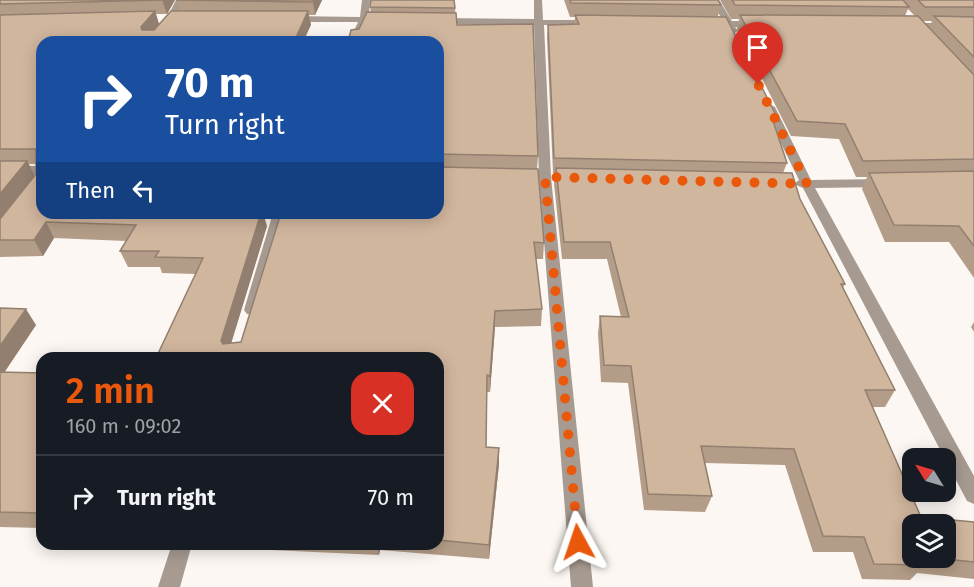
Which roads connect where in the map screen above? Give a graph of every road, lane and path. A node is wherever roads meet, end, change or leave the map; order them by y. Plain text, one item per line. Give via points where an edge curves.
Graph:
1 (180, 0) edge
2 (366, 0) edge
3 (538, 0) edge
4 (715, 0) edge
5 (907, 17) edge
6 (159, 19) edge
7 (171, 19) junction
8 (182, 19) edge
9 (285, 19) edge
10 (364, 20) junction
11 (399, 21) edge
12 (423, 21) edge
13 (540, 23) junction
14 (599, 24) edge
15 (705, 24) edge
16 (729, 24) junction
17 (775, 24) edge
18 (891, 25) edge
19 (974, 26) edge
20 (918, 30) junction
21 (157, 36) edge
22 (357, 36) edge
23 (739, 45) edge
24 (765, 98) edge
25 (0, 170) edge
26 (36, 170) edge
27 (903, 182) edge
28 (783, 183) edge
29 (807, 184) junction
30 (278, 219) edge
31 (247, 325) edge
32 (974, 495) edge
33 (180, 550) edge
34 (169, 587) edge
35 (582, 587) edge

1 - 7 street
2 - 10 street
3 - 13 street
4 - 16 street
5 - 20 street
6 - 7 street
7 - 8 street
7 - 21 street
9 - 10 street
10 - 11 street
10 - 22 street
12 - 13 street
13 - 14 street
13 - 35 street via 545,177
15 - 16 street
16 - 17 street
16 - 23 street
18 - 20 street
19 - 20 street
24 - 29 street
25 - 26 street
27 - 29 street
28 - 29 street
29 - 32 street
30 - 31 street
33 - 34 street

